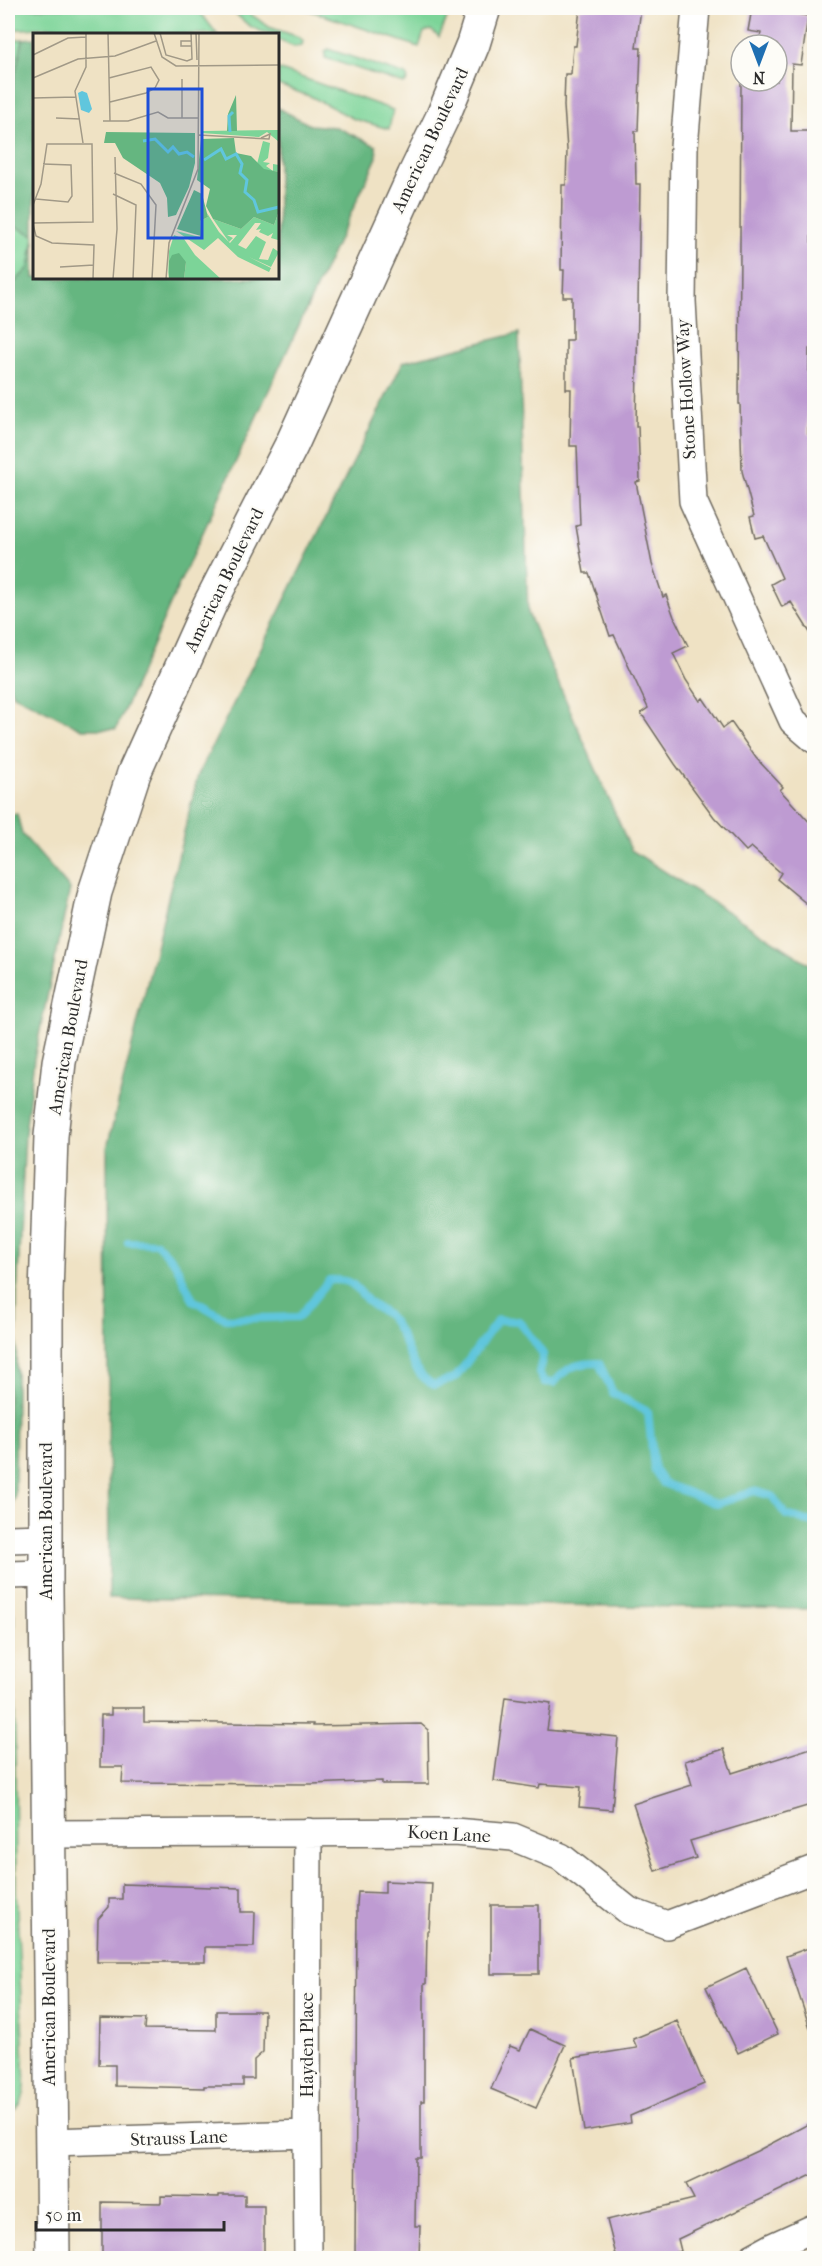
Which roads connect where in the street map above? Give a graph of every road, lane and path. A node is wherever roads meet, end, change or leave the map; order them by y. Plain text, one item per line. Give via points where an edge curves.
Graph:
1 (484, 8) edge
2 (696, 8) edge
3 (814, 739) edge
4 (46, 1538) junction
5 (8, 1539) edge
6 (46, 1574) junction
7 (8, 1575) edge
8 (308, 1832) junction
9 (48, 1834) junction
10 (814, 1869) edge
11 (307, 2134) junction
12 (51, 2142) junction
13 (814, 2228) edge
14 (53, 2259) edge
15 (309, 2259) edge
16 (752, 2259) edge

1 - 4 street, American Boulevard via 443,116 291,444 210,604 139,763 95,891 59,1062 51,1136 46,1295
2 - 3 street, Stone Hollow Way via 684,147 681,302 693,501 793,721
4 - 5 street
4 - 6 street, American Boulevard
6 - 7 street
6 - 9 street, American Boulevard
8 - 9 street, Koen Lane
8 - 10 street, Koen Lane via 454,1832 513,1837 561,1857 629,1911 667,1925
8 - 11 street, Hayden Place
9 - 12 street, American Boulevard
11 - 12 street, Strauss Lane
11 - 15 street, Hayden Place
12 - 14 street, American Boulevard
13 - 16 street

